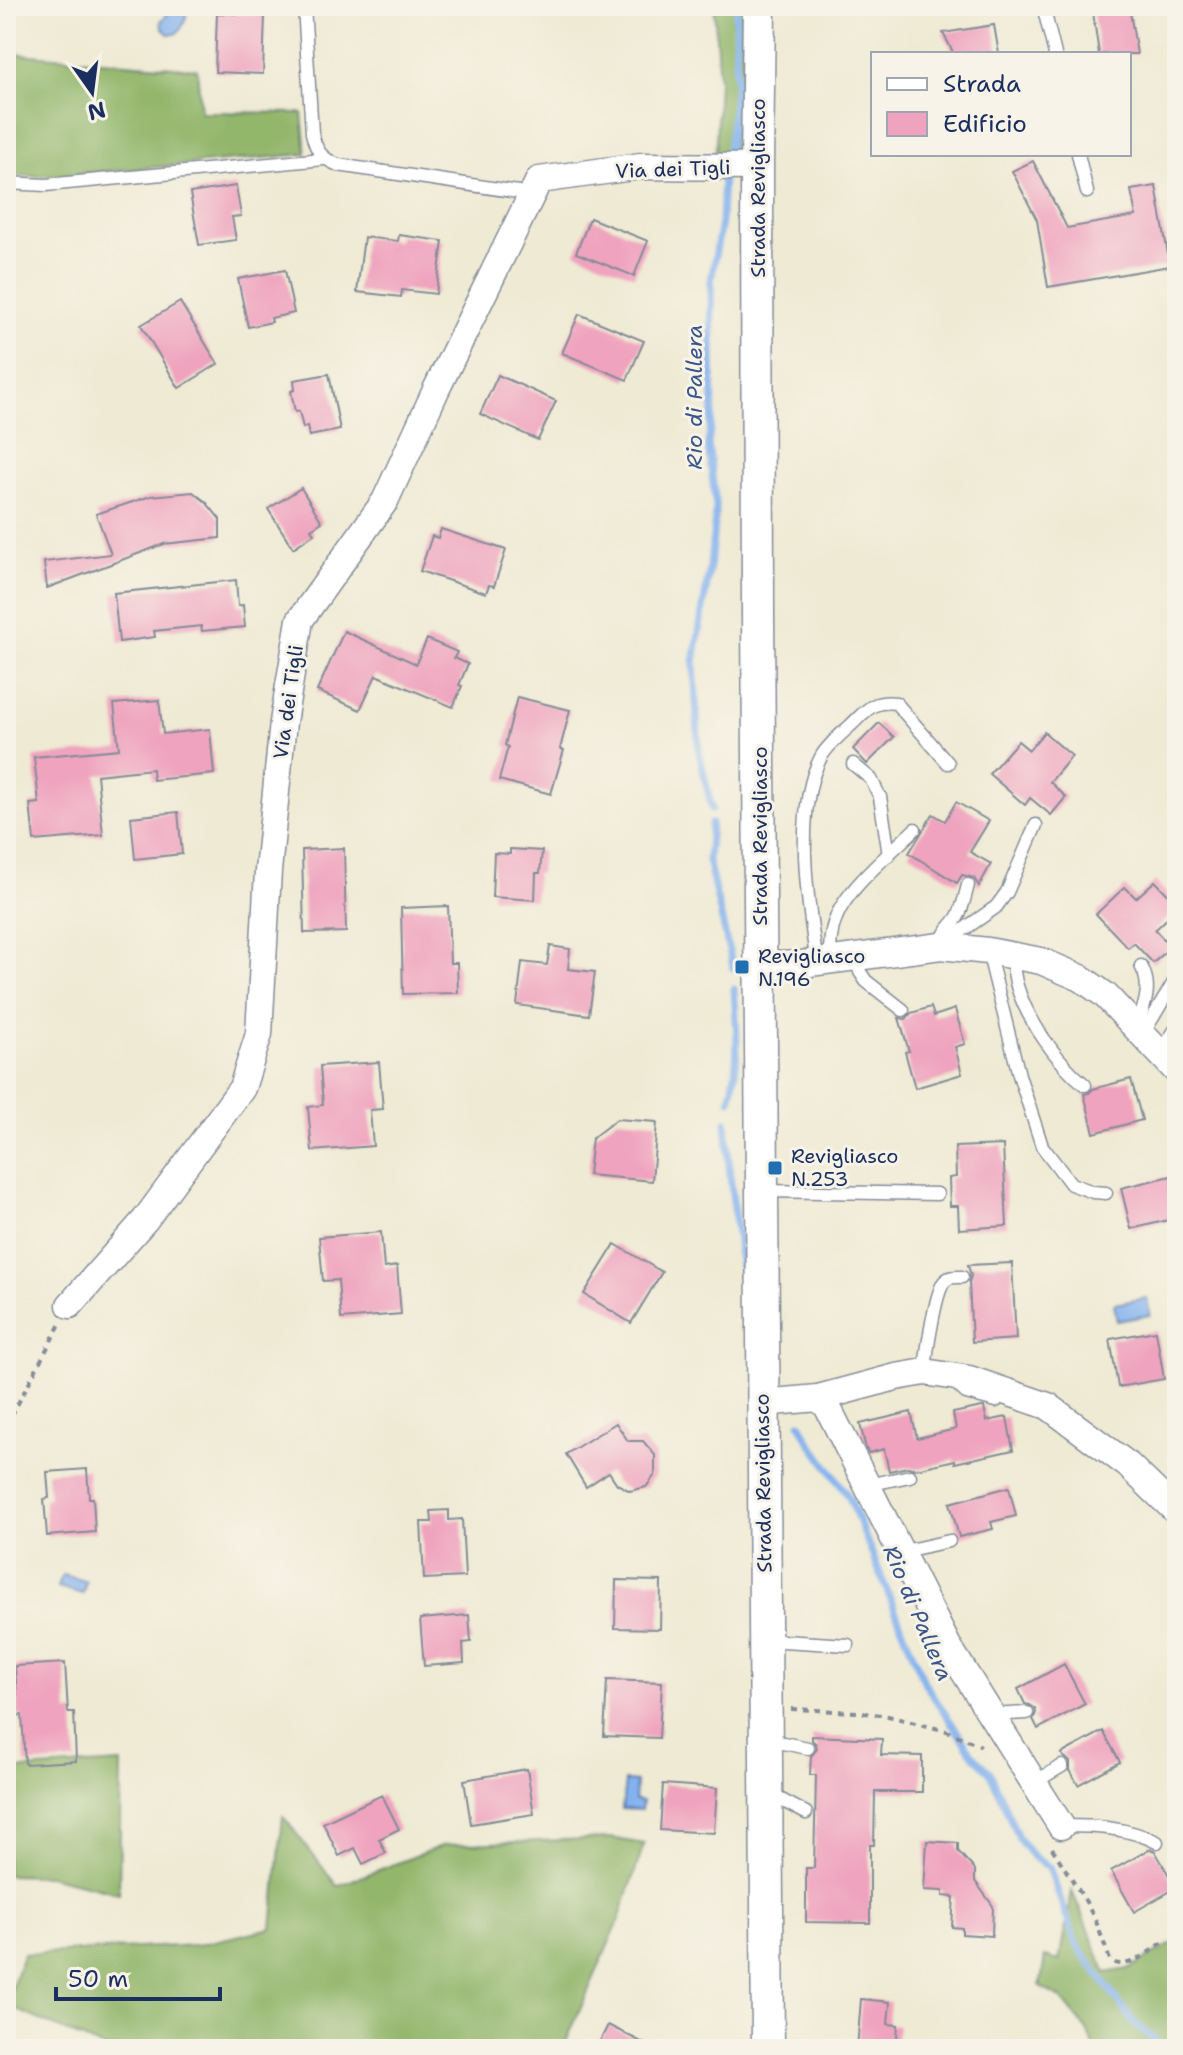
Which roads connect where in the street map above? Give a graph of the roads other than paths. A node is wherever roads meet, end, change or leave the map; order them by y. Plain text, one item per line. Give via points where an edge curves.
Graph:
1 (304, 6) edge
2 (759, 6) edge
3 (1043, 6) edge
4 (1054, 52) edge
5 (1078, 156) edge
6 (324, 159) junction
7 (757, 167) junction
8 (6, 183) edge
9 (1087, 192) dead end
10 (532, 194) junction
11 (948, 763) dead end
12 (853, 764) dead end
13 (1036, 825) dead end
14 (915, 829) dead end
15 (889, 855) junction
16 (968, 885) dead end
17 (941, 946) junction
18 (1000, 953) junction
19 (856, 958) junction
20 (760, 961) junction
21 (824, 962) junction
22 (1141, 966) dead end
23 (1177, 977) edge
24 (903, 1010) dead end
25 (1177, 1027) edge
26 (1154, 1047) edge
27 (1085, 1085) dead end
28 (761, 1191) junction
29 (1106, 1193) dead end
30 (937, 1194) dead end
31 (962, 1277) dead end
32 (70, 1305) road end
33 (936, 1374) junction
34 (818, 1398) junction
35 (762, 1403) junction
36 (1004, 1403) dead end
37 (910, 1476) dead end
38 (867, 1485) junction
39 (1177, 1512) edge
40 (949, 1541) dead end
41 (900, 1552) junction
42 (764, 1640) junction
43 (848, 1645) dead end
44 (1027, 1713) dead end
45 (990, 1715) junction
46 (765, 1723) junction
47 (808, 1748) dead end
48 (1062, 1766) dead end
49 (1033, 1783) junction
50 (766, 1791) junction
51 (806, 1813) dead end
52 (1056, 1836) joint
53 (1157, 1842) dead end
54 (768, 2049) edge

1 - 6 lane via 312,133
2 - 7 street, Strada Revigliasco
3 - 4 lane
5 - 9 lane
6 - 8 lane via 46,185
6 - 10 lane
7 - 10 street, Via dei Tigli via 641,166 539,180
7 - 20 street, Strada Revigliasco
10 - 32 street, Via dei Tigli via 385,501 300,620 268,871 259,1034 242,1088 145,1220
11 - 21 lane via 896,703 883,701 873,704 822,756 806,807 807,882
12 - 15 lane via 871,779 880,797
13 - 17 lane via 996,907
14 - 15 lane
15 - 21 lane via 836,916
16 - 17 lane
17 - 18 street
17 - 19 street
18 - 26 street via 1041,961 1081,978 1105,995
18 - 27 lane via 1029,1014
18 - 29 lane via 1019,1075 1042,1146 1071,1184
19 - 21 street
19 - 24 lane via 866,981
20 - 21 street
20 - 28 street, Strada Revigliasco
22 - 26 lane via 1147,977
23 - 26 lane
25 - 26 lane
28 - 30 lane
28 - 35 street, Strada Revigliasco
31 - 33 lane via 942,1283 926,1358
33 - 34 street via 896,1377
33 - 36 lane via 966,1393
33 - 39 street via 969,1379 1048,1406 1128,1465
34 - 35 street
34 - 38 street
35 - 42 street, Strada Revigliasco
37 - 38 lane
38 - 41 street
40 - 41 lane
41 - 45 street
42 - 43 lane
42 - 46 street, Strada Revigliasco
44 - 45 lane
45 - 49 street
46 - 47 lane
46 - 50 street, Strada Revigliasco
48 - 49 lane
49 - 52 street
50 - 51 lane
50 - 54 street, Strada Revigliasco
52 - 53 lane via 1099,1826

